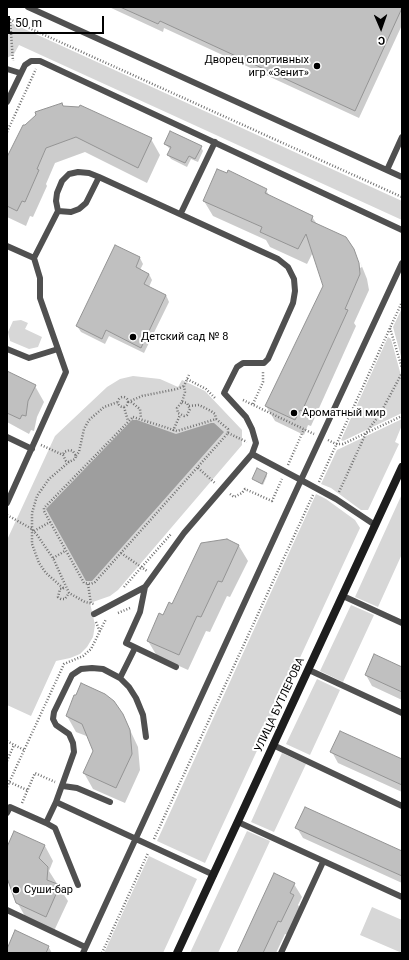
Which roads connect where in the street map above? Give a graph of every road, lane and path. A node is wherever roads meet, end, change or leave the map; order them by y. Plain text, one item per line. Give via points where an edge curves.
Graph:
1 (28, 7) edge
2 (8, 18) edge
3 (40, 61) junction
4 (7, 68) edge
5 (14, 70) junction
6 (20, 73) junction
7 (7, 102) edge
8 (7, 132) edge
9 (402, 137) edge
10 (214, 142) junction
11 (387, 170) junction
12 (98, 177) junction
13 (402, 177) edge
14 (402, 197) edge
15 (58, 211) junction
16 (180, 213) junction
17 (402, 230) edge
18 (7, 246) edge
19 (34, 258) junction
20 (402, 263) edge
21 (402, 302) edge
22 (390, 328) junction
23 (7, 349) edge
24 (58, 349) junction
25 (264, 364) junction
26 (402, 368) edge
27 (402, 372) edge
28 (189, 375) dead end
29 (187, 379) junction
30 (184, 386) junction
31 (224, 393) junction
32 (241, 398) dead end
33 (118, 402) junction
34 (129, 402) junction
35 (182, 402) junction
36 (253, 404) junction
37 (189, 406) junction
38 (124, 407) junction
39 (180, 415) junction
40 (402, 416) edge
41 (141, 418) junction
42 (216, 419) junction
43 (128, 421) junction
44 (304, 429) junction
45 (173, 430) junction
46 (228, 433) junction
47 (366, 433) junction
48 (245, 435) dead end
49 (320, 437) junction
50 (7, 438) edge
51 (246, 441) junction
52 (35, 442) junction
53 (256, 443) junction
54 (336, 444) junction
55 (244, 447) dead end
56 (32, 449) junction
57 (252, 454) junction
58 (63, 455) junction
59 (76, 456) junction
60 (69, 462) junction
61 (402, 467) edge
62 (198, 468) junction
63 (285, 471) junction
64 (219, 478) dead end
65 (301, 480) junction
66 (215, 483) junction
67 (210, 488) dead end
68 (316, 488) junction
69 (222, 489) junction
70 (336, 499) junction
71 (7, 503) edge
72 (7, 515) edge
73 (50, 522) junction
74 (375, 525) junction
75 (175, 528) dead end
76 (33, 530) junction
77 (65, 551) junction
78 (121, 553) junction
79 (53, 558) junction
80 (141, 568) junction
81 (154, 574) junction
82 (145, 587) junction
83 (65, 588) junction
84 (119, 592) dead end
85 (69, 593) junction
86 (343, 596) junction
87 (96, 604) dead end
88 (94, 614) dead end
89 (402, 623) edge
90 (135, 648) junction
91 (176, 667) dead end
92 (309, 670) junction
93 (120, 678) junction
94 (402, 713) edge
95 (146, 736) dead end
96 (7, 741) edge
97 (14, 745) junction
98 (273, 745) junction
99 (24, 750) dead end
100 (7, 761) edge
101 (7, 781) edge
102 (63, 786) junction
103 (27, 790) junction
104 (56, 802) junction
105 (110, 802) dead end
106 (402, 806) edge
107 (18, 810) junction
108 (7, 813) edge
109 (238, 822) junction
110 (46, 823) junction
111 (135, 839) junction
112 (151, 846) junction
113 (323, 862) junction
114 (214, 875) junction
115 (78, 885) dead end
116 (402, 898) edge
117 (7, 910) edge
118 (86, 947) junction
119 (83, 953) edge
120 (102, 953) edge
121 (177, 953) edge
122 (281, 953) edge

1 - 11 lane
2 - 5 path
2 - 14 path
3 - 6 lane via 31,61
3 - 8 path
3 - 10 lane
4 - 5 lane
5 - 6 lane
6 - 7 lane
9 - 11 lane
10 - 16 lane
10 - 17 lane
11 - 13 lane
12 - 15 lane via 86,203 80,209 71,212
12 - 15 lane via 78,172 69,174 62,180 56,193
12 - 16 lane
15 - 19 lane
16 - 25 lane via 278,259 288,267 294,279 293,304
18 - 19 lane
19 - 24 lane via 40,278 40,298
20 - 49 lane
21 - 22 path
22 - 26 path
22 - 54 path
23 - 24 lane via 29,358
24 - 52 lane via 66,372
25 - 31 lane via 243,363 237,367
25 - 36 path via 263,382
27 - 47 path via 380,414
28 - 29 path
29 - 30 path
29 - 31 path via 206,389 218,400
30 - 34 path via 142,396
30 - 35 path
31 - 53 lane via 246,417
32 - 36 path
33 - 34 path via 122,397
33 - 38 path
33 - 59 path via 104,407 89,420
34 - 38 path
34 - 41 path via 140,408
35 - 37 path
35 - 39 path via 177,408
36 - 44 path
37 - 39 path via 189,412 184,416
37 - 42 path via 199,405 215,414
38 - 43 path
39 - 45 path
40 - 47 path
41 - 43 path via 133,417
41 - 45 path
42 - 45 path
42 - 46 path via 228,429
43 - 73 path via 45,505 44,511
44 - 49 path
44 - 63 path
46 - 51 path
46 - 62 path
47 - 54 path via 343,444
47 - 70 path
48 - 51 path
49 - 54 path
49 - 65 lane
50 - 56 lane
51 - 53 path
51 - 55 path
52 - 56 lane
52 - 58 path
53 - 57 lane
54 - 68 path
56 - 71 lane
57 - 63 lane
57 - 69 lane
58 - 59 path via 70,450
58 - 60 path
59 - 60 path
60 - 76 path via 49,479 37,496 32,513
61 - 74 street, УЛИЦА БУТЛЕРОВА
62 - 66 path
62 - 78 path
63 - 65 lane
63 - 69 path via 272,501 245,488 234,497
64 - 66 path
65 - 68 lane
65 - 111 lane
66 - 67 path
66 - 69 path
68 - 70 lane
68 - 112 path
69 - 81 lane via 184,533
70 - 74 lane
72 - 76 path
73 - 76 path
73 - 77 path
74 - 86 street, УЛИЦА БУТЛЕРОВА
75 - 80 path
76 - 79 path
76 - 83 path via 32,544 39,564
77 - 78 path via 82,581 88,584 94,582
77 - 79 path
78 - 80 path
79 - 83 path
80 - 81 path
80 - 84 path
81 - 82 lane
82 - 88 lane
82 - 90 lane via 140,612 126,643
83 - 85 path
83 - 85 path via 58,593 61,599 65,599
85 - 87 path via 85,602
86 - 89 lane
86 - 92 street, УЛИЦА БУТЛЕРОВА
90 - 91 lane
90 - 93 lane
92 - 94 lane
92 - 98 street, УЛИЦА БУТЛЕРОВА
93 - 95 lane via 136,698 143,715
93 - 102 lane via 92,668 81,669 72,675 53,719 56,725 69,734 73,743 74,752
96 - 97 path
97 - 99 path
97 - 100 path
98 - 106 lane
98 - 109 street, УЛИЦА БУТЛЕРОВА
101 - 103 path
102 - 103 path via 35,773
102 - 104 lane
102 - 105 lane via 78,788
103 - 107 path
104 - 110 lane
104 - 111 lane
107 - 108 lane via 10,807
107 - 110 lane
109 - 113 lane
109 - 114 street, УЛИЦА БУТЛЕРОВА
110 - 115 lane via 55,828
111 - 112 lane
111 - 118 lane
112 - 114 lane
112 - 120 path
113 - 116 lane
113 - 122 lane
114 - 121 street, УЛИЦА БУТЛЕРОВА
117 - 118 lane
118 - 119 lane

